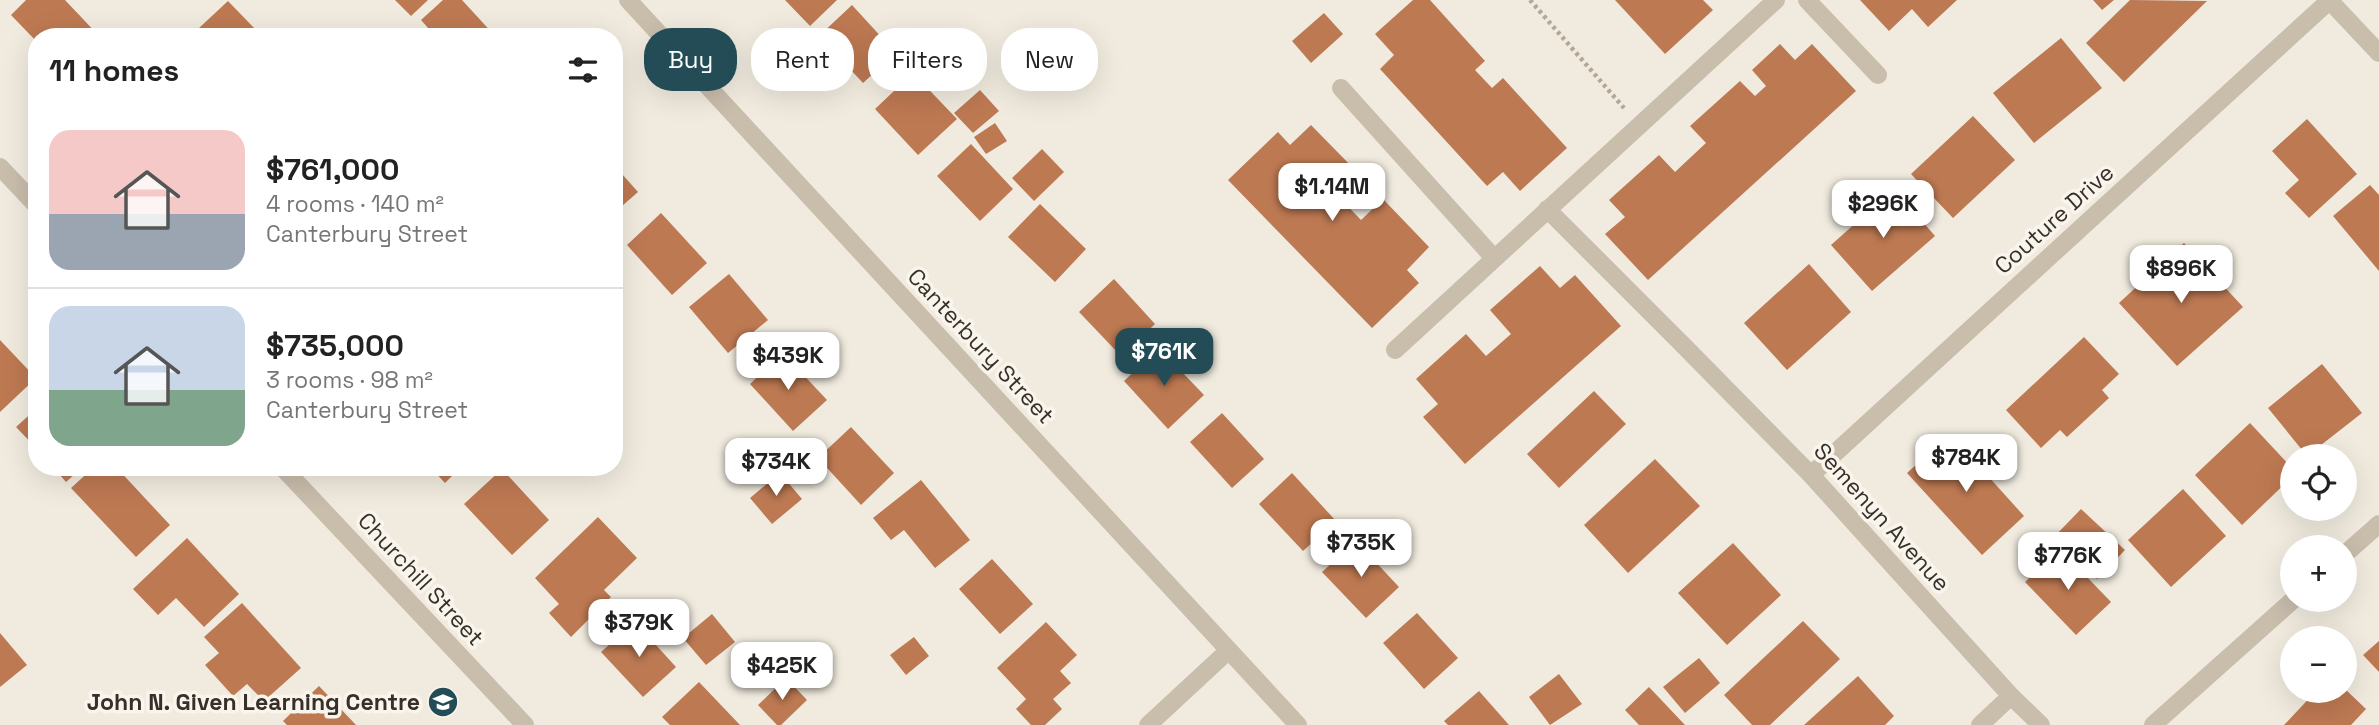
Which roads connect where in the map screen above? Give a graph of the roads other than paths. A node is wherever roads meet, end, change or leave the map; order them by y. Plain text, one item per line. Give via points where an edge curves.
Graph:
1 (1776, 0) edge
2 (1807, 0) edge
3 (2329, 0) edge
4 (632, 1) edge
5 (2379, 53) edge
6 (1878, 75) dead end
7 (1341, 88) dead end
8 (0, 167) edge
9 (28, 197) edge
10 (1547, 209) junction
11 (1494, 258) junction
12 (1395, 350) dead end
13 (1811, 475) junction
14 (290, 476) edge
15 (2379, 524) edge
16 (2357, 543) edge
17 (2280, 612) edge
18 (1229, 650) junction
19 (2011, 696) junction
20 (525, 725) edge
21 (1148, 725) edge
22 (1298, 725) edge
23 (1980, 725) edge
24 (2041, 725) edge
25 (2153, 725) edge

1 - 10 street
2 - 6 street
3 - 5 street
3 - 13 street, Couture Drive
4 - 18 street, Canterbury Street
7 - 11 street
8 - 9 street
10 - 11 street
10 - 13 street, Semenyn Avenue
11 - 12 street
13 - 19 street, Semenyn Avenue
14 - 20 street, Churchill Street
15 - 16 street
17 - 25 street
18 - 21 street
18 - 22 street, Canterbury Street
19 - 23 street
19 - 24 street, Semenyn Avenue

